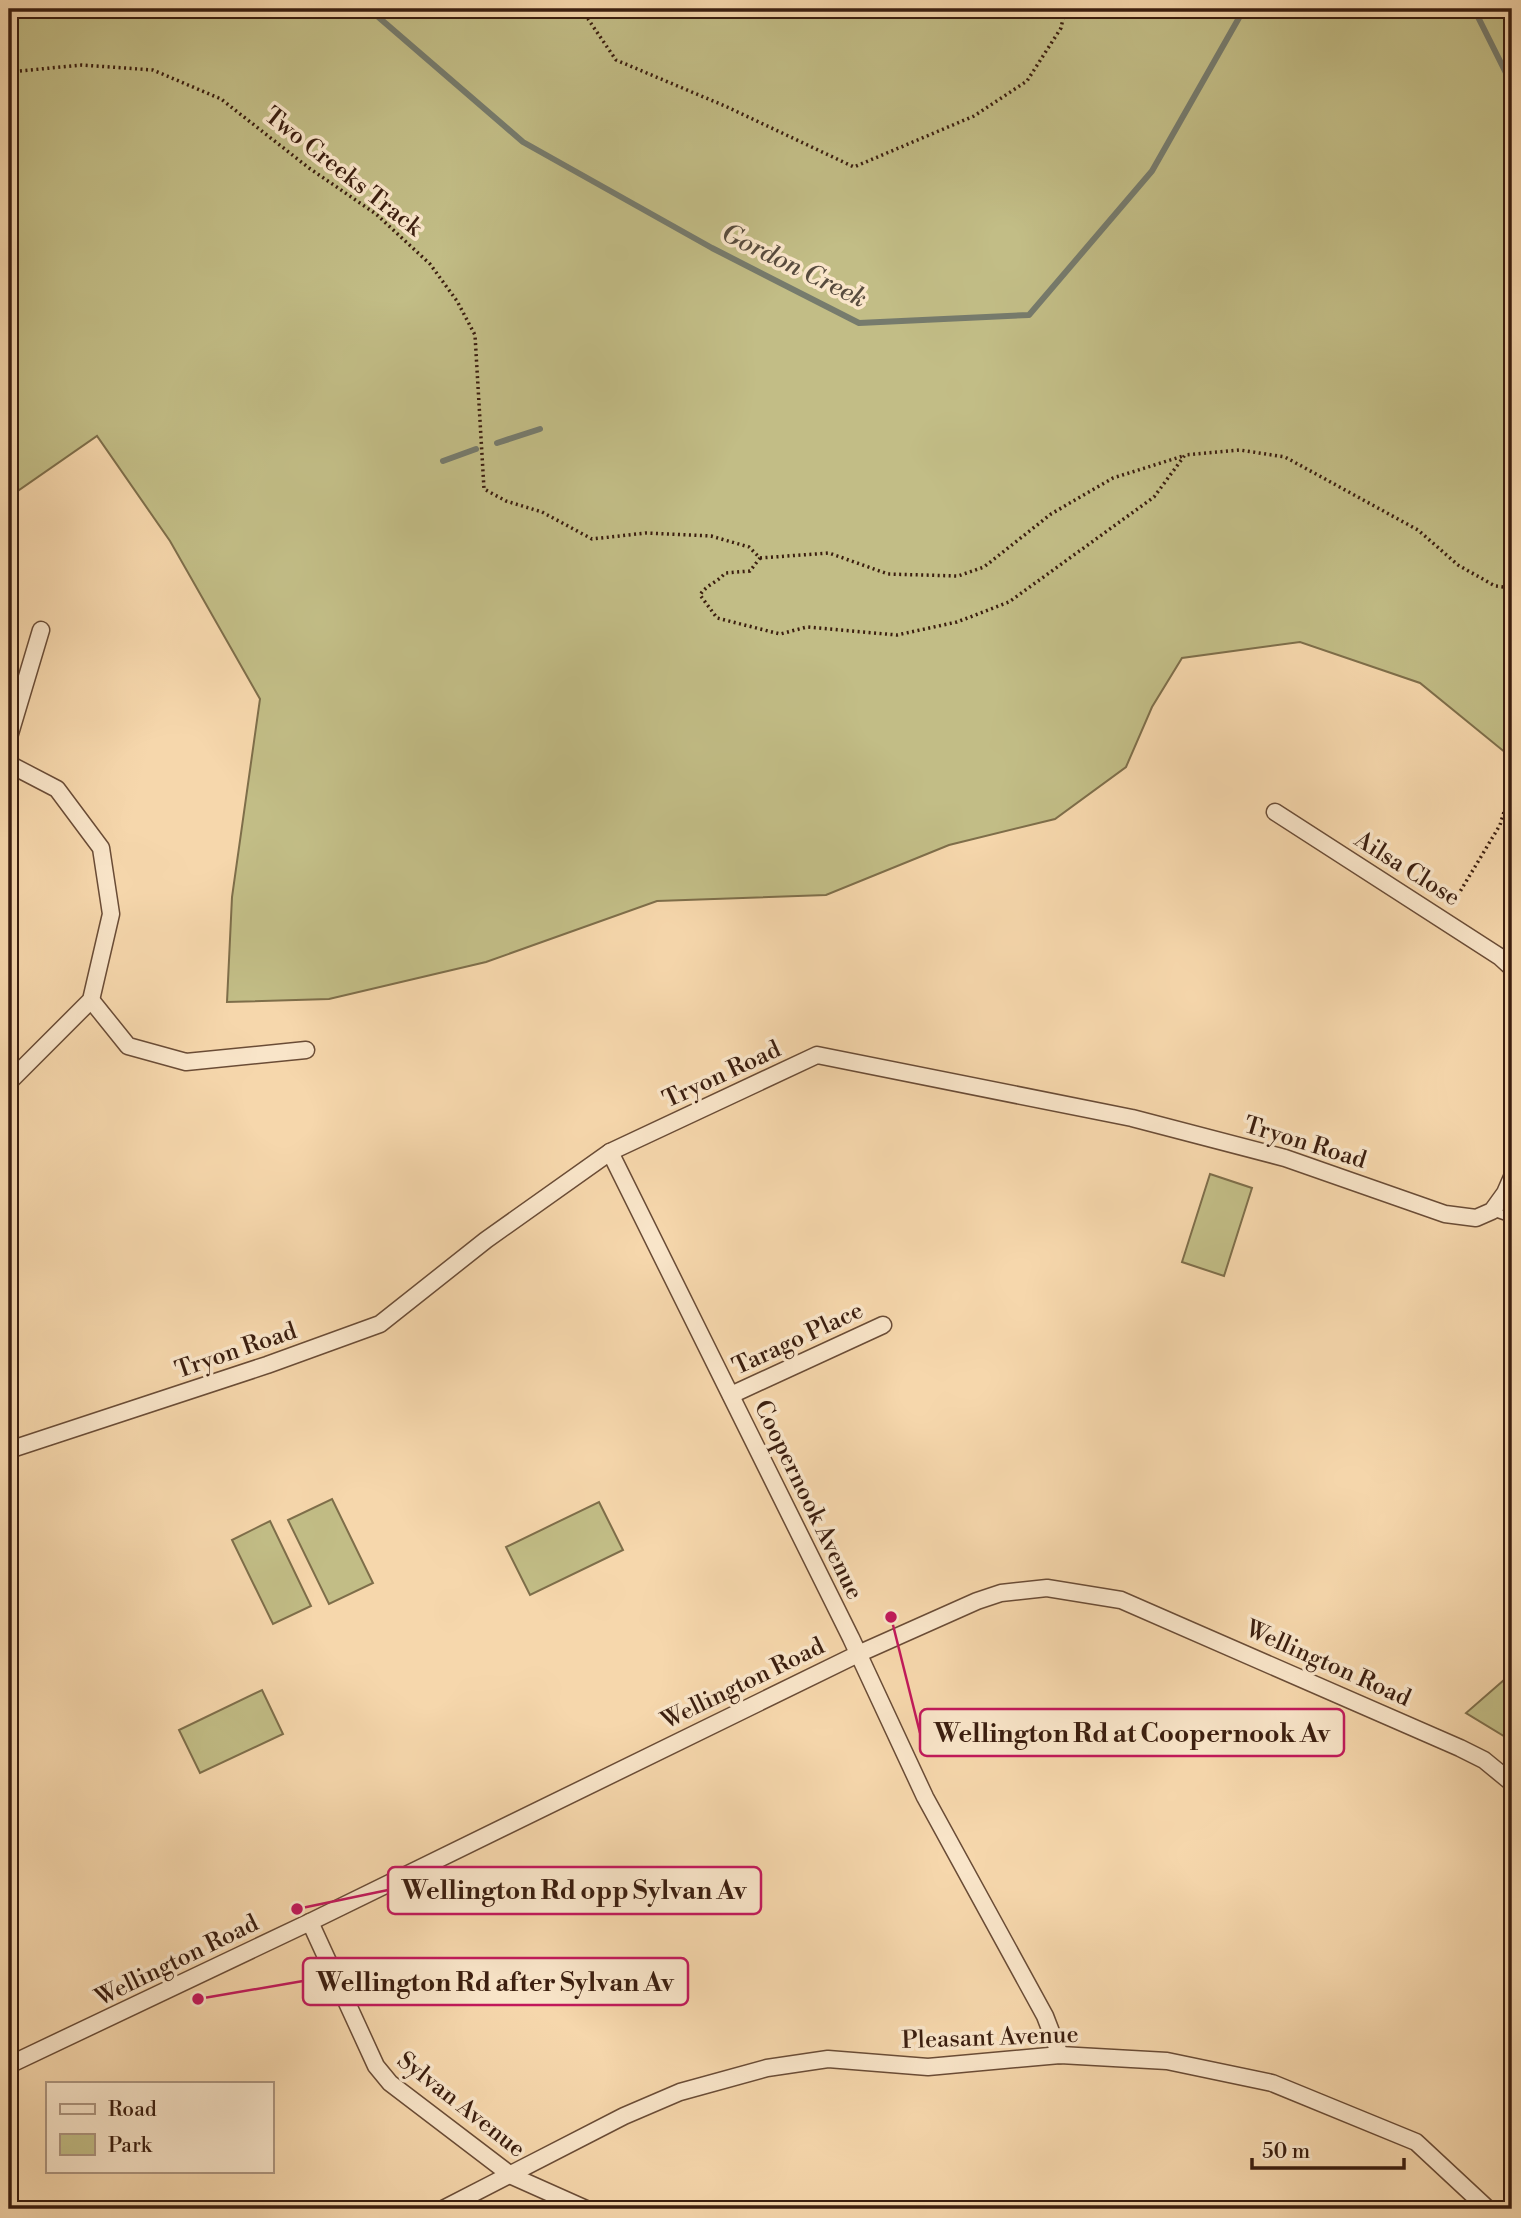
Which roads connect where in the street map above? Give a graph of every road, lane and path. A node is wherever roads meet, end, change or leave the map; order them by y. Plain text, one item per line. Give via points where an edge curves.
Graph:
1 (574, 9) edge
2 (1065, 9) edge
3 (9, 72) edge
4 (1185, 455) junction
5 (760, 558) junction
6 (1512, 587) edge
7 (41, 629) dead end
8 (9, 737) edge
9 (9, 764) edge
10 (1512, 786) edge
11 (1275, 811) dead end
12 (1443, 919) junction
13 (1512, 968) edge
14 (91, 1000) junction
15 (306, 1050) dead end
16 (9, 1082) edge
17 (610, 1152) junction
18 (1512, 1177) edge
19 (1492, 1211) junction
20 (1512, 1218) edge
21 (883, 1325) dead end
22 (732, 1395) junction
23 (9, 1450) edge
24 (858, 1654) junction
25 (1512, 1783) edge
26 (310, 1922) junction
27 (1060, 2055) junction
28 (9, 2065) edge
29 (512, 2176) junction
30 (443, 2209) edge
31 (586, 2209) edge
32 (1488, 2209) edge

1 - 2 path via 588,19 616,60 854,167 974,116 1027,81 1061,28
3 - 5 path, Two Creeks Track via 82,65 153,69 221,99 376,214 430,264 457,301 475,335 484,489 592,539 646,533 711,536 749,547
4 - 5 path via 1113,478 1051,514 984,567 958,576 888,574 829,554
4 - 5 path via 1154,498 1009,602 957,622 897,635 807,626 780,634 717,618 700,595 706,585 719,581 725,573 750,571
4 - 6 path via 1240,450 1284,457 1418,530 1458,565 1495,586
7 - 8 street
9 - 14 street via 57,789 101,848 111,914
10 - 12 path via 1500,825
11 - 12 street, Ailsa Close
12 - 13 street, Ailsa Close
14 - 15 street via 128,1046 186,1062
14 - 16 street
17 - 19 street, Tryon Road via 817,1055 1132,1118 1285,1158 1445,1214 1476,1219
17 - 22 street, Coopernook Avenue
17 - 23 street, Tryon Road via 486,1240 380,1324
18 - 19 street
19 - 20 lane, Tryon Road
21 - 22 street, Tarago Place
22 - 24 street, Coopernook Avenue
24 - 25 street, Wellington Road via 1001,1593 1047,1588 1121,1600 1400,1720 1484,1760
24 - 26 street, Wellington Road
24 - 27 street, Coopernook Avenue via 925,1797 1045,2016
26 - 28 street, Wellington Road
26 - 29 street, Sylvan Avenue via 376,2066 390,2083
27 - 29 street, Pleasant Avenue via 928,2067 828,2059 767,2068 680,2092 624,2116
27 - 32 street, Pleasant Avenue via 1167,2061 1272,2083 1416,2142
29 - 30 street, Pleasant Avenue
29 - 31 street, Sylvan Avenue

